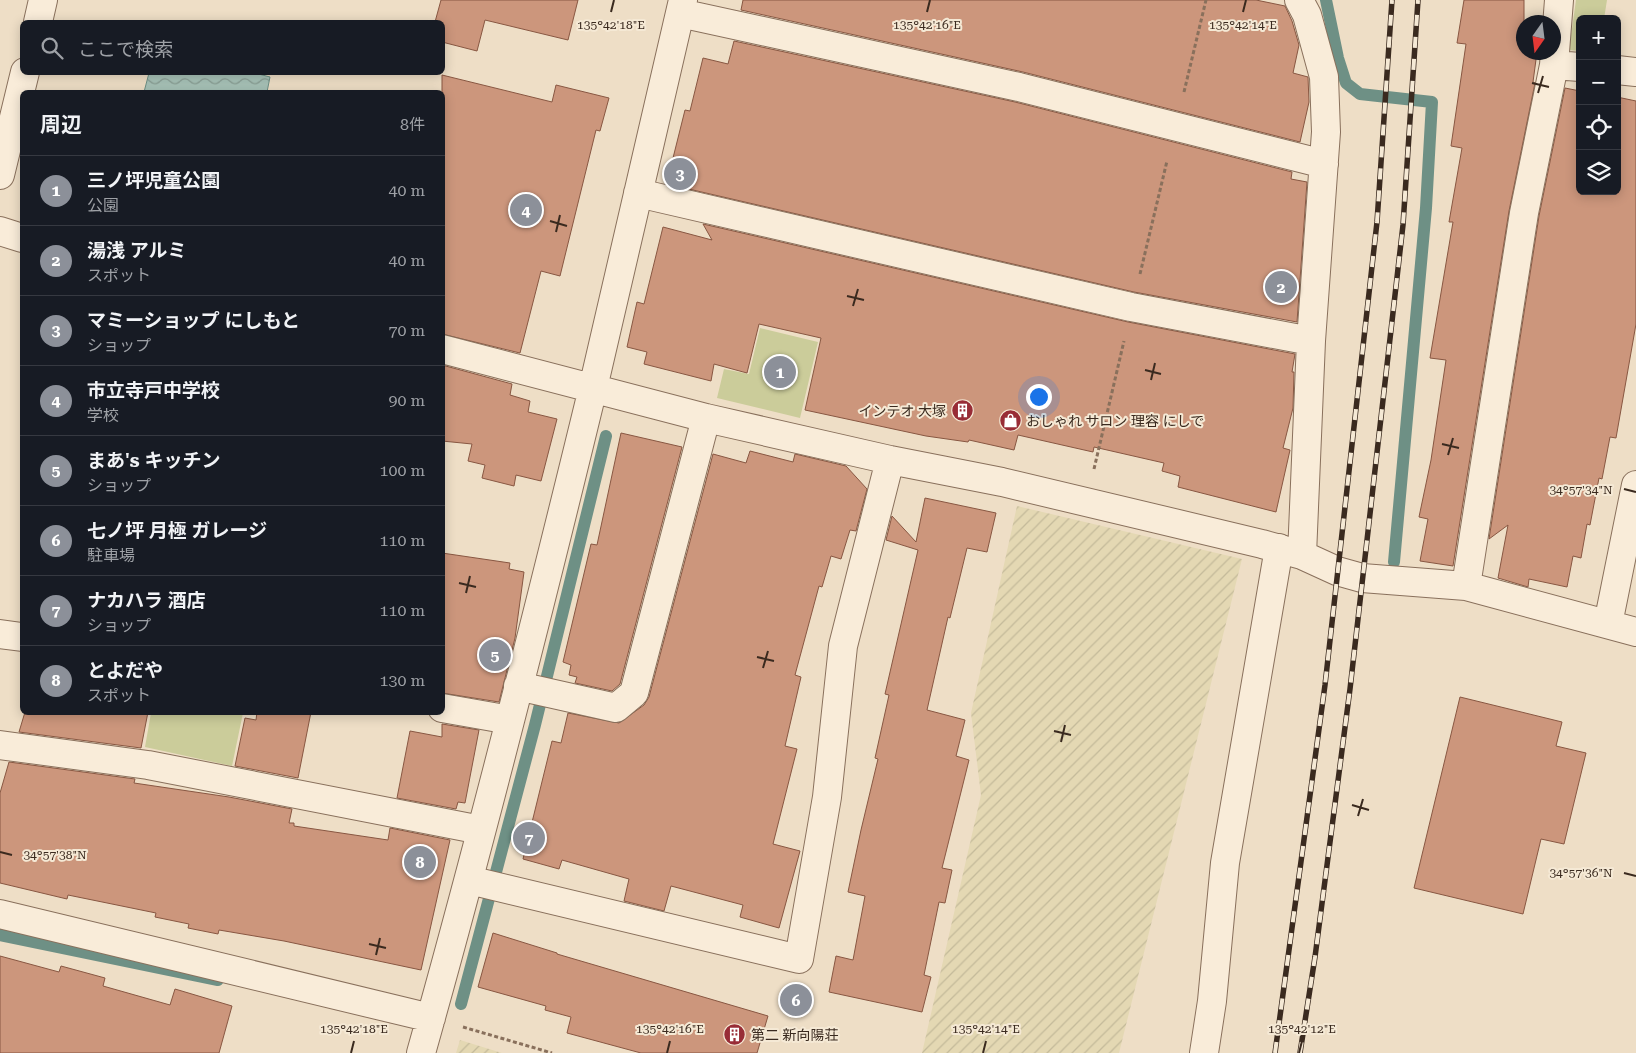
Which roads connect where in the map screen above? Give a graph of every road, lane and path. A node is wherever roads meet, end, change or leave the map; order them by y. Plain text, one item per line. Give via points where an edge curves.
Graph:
1 (43, 0) edge
2 (1206, 0) edge
3 (1299, 0) edge
4 (1559, 0) edge
5 (682, 6) edge
6 (38, 20) edge
7 (1567, 66) edge
8 (1621, 70) edge
9 (1636, 72) edge
10 (24, 75) edge
11 (21, 90) edge
12 (20, 93) edge
13 (1175, 127) junction
14 (1324, 164) junction
15 (0, 175) edge
16 (638, 194) junction
17 (0, 231) edge
18 (20, 237) edge
19 (1132, 308) junction
20 (1311, 341) junction
21 (445, 350) edge
22 (593, 388) junction
23 (706, 418) junction
24 (890, 460) junction
25 (1636, 485) edge
26 (1086, 501) junction
27 (1291, 552) junction
28 (1466, 586) junction
29 (1608, 624) junction
30 (1636, 632) edge
31 (0, 634) edge
32 (20, 637) edge
33 (518, 686) junction
34 (445, 709) edge
35 (510, 720) junction
36 (0, 745) edge
37 (481, 830) junction
38 (469, 880) junction
39 (0, 914) edge
40 (431, 1018) junction
41 (421, 1053) edge
42 (552, 1053) edge
43 (1204, 1053) edge

1 - 6 street
2 - 13 path
3 - 14 street via 1307,15 1324,77
4 - 7 street
5 - 13 street
5 - 16 street
7 - 28 street via 1524,213
8 - 9 street
10 - 11 street
12 - 15 street
13 - 14 street
13 - 19 path
14 - 20 street
16 - 19 street
16 - 22 street
17 - 18 street
19 - 20 street
19 - 26 path
20 - 27 street
21 - 22 street
22 - 23 street
22 - 33 street
23 - 24 street
23 - 33 street via 634,693 616,708
24 - 26 street
24 - 38 street via 843,646 827,797 800,959
25 - 29 street
26 - 27 street
27 - 28 street via 1337,572 1362,578
27 - 43 street via 1224,863 1212,1001
28 - 29 street
29 - 30 street
31 - 32 street
33 - 35 street
34 - 35 street
35 - 37 street
36 - 37 street via 148,765
37 - 38 street
38 - 40 street
39 - 40 street
40 - 41 street
40 - 42 path

